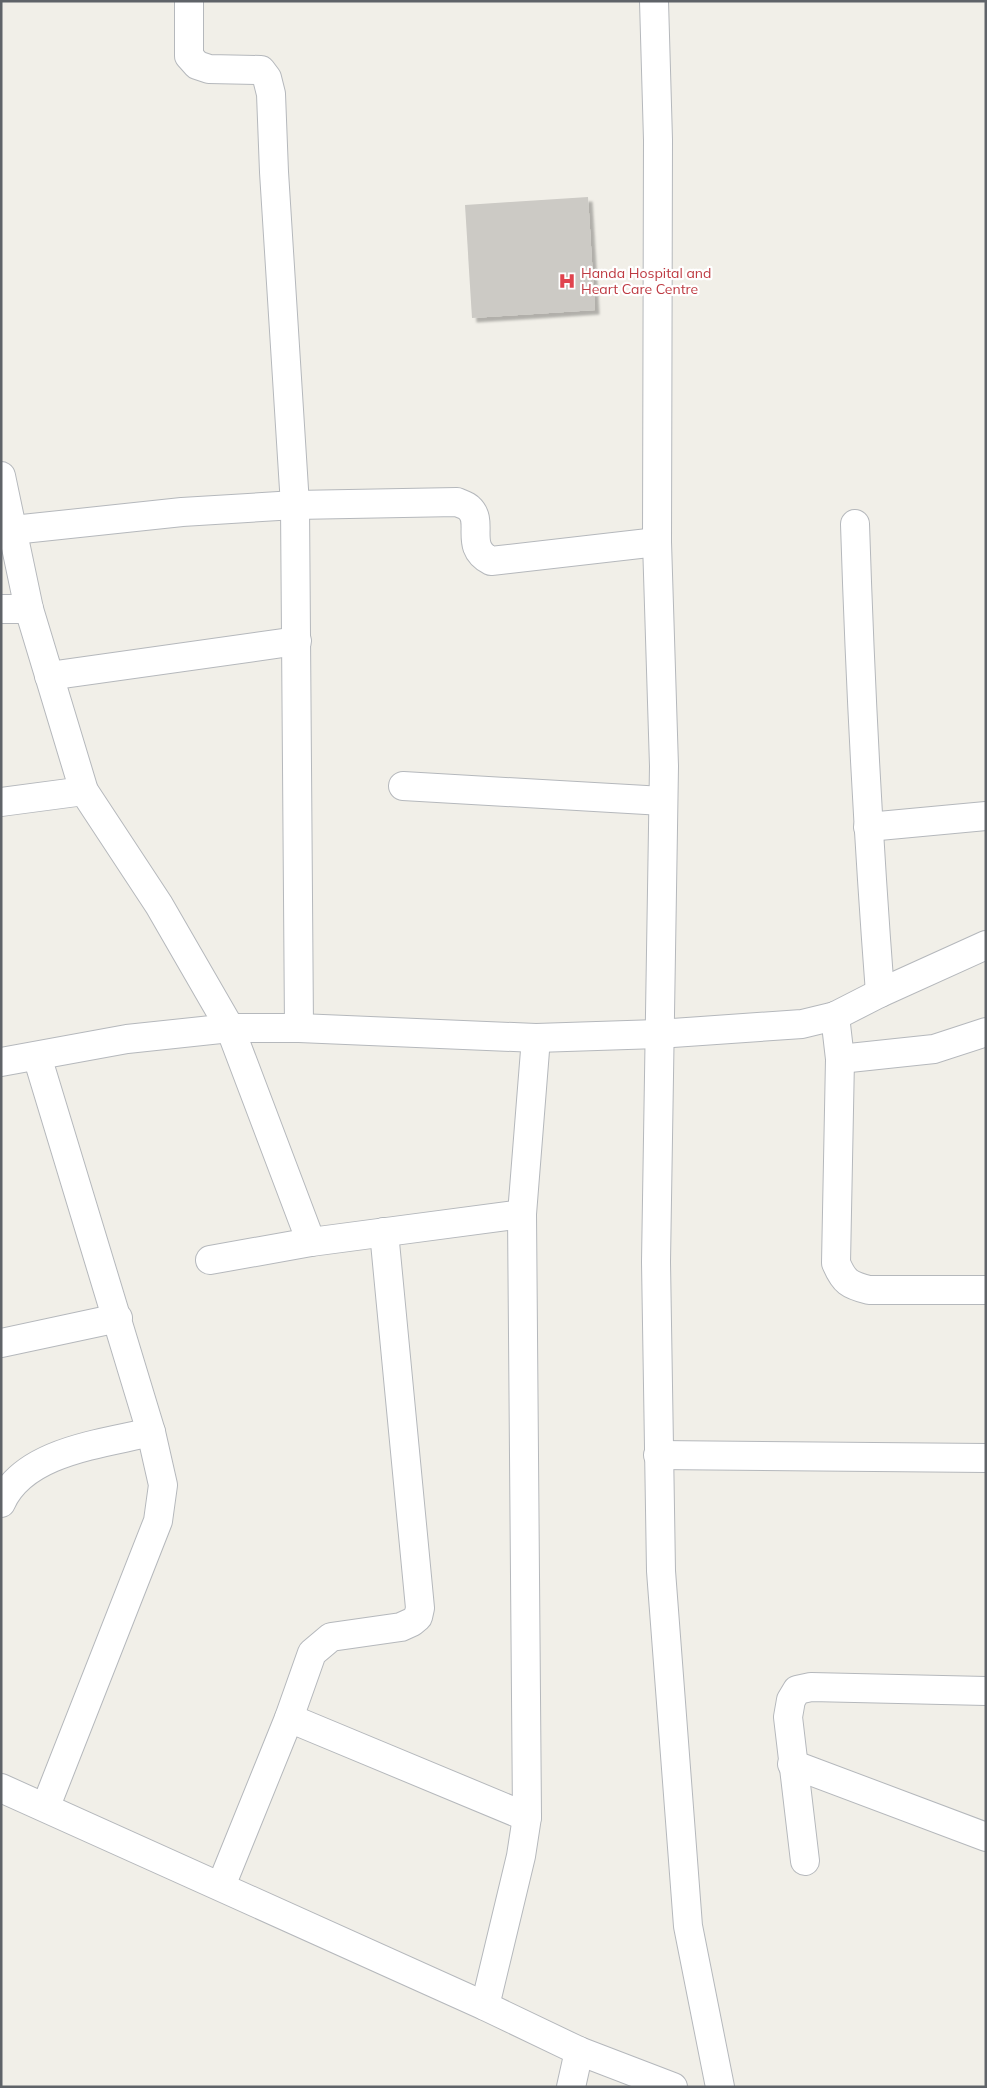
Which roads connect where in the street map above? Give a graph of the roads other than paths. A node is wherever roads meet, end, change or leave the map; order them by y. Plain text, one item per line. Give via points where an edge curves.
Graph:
1 (189, 1) edge
2 (654, 1) edge
3 (1, 476) edge
4 (295, 504) junction
5 (854, 524) dead end
6 (13, 530) junction
7 (657, 542) junction
8 (1, 609) edge
9 (29, 609) junction
10 (297, 641) junction
11 (49, 676) junction
12 (403, 786) dead end
13 (84, 792) junction
14 (663, 801) junction
15 (1, 802) edge
16 (986, 816) edge
17 (868, 827) junction
18 (986, 945) edge
19 (880, 992) junction
20 (835, 1016) junction
21 (230, 1028) junction
22 (299, 1028) junction
23 (986, 1032) edge
24 (658, 1034) junction
25 (536, 1038) junction
26 (37, 1056) junction
27 (840, 1059) junction
28 (1, 1062) edge
29 (522, 1214) junction
30 (384, 1232) junction
31 (311, 1242) junction
32 (210, 1260) dead end
33 (986, 1290) edge
34 (118, 1318) junction
35 (1, 1344) edge
36 (151, 1432) junction
37 (658, 1455) junction
38 (986, 1458) edge
39 (1, 1503) edge
40 (986, 1691) edge
41 (289, 1718) junction
42 (792, 1764) junction
43 (1, 1788) edge
44 (46, 1806) junction
45 (527, 1817) junction
46 (986, 1836) edge
47 (805, 1861) dead end
48 (221, 1886) junction
49 (485, 2006) junction
50 (579, 2051) junction
51 (571, 2087) edge
52 (673, 2087) edge
53 (720, 2087) edge

1 - 4 street via 189,56 197,65 209,69 261,70 271,94
2 - 7 street via 658,140
3 - 6 street
4 - 6 street
4 - 7 street via 457,502 468,507 473,514 477,551 491,561
4 - 10 street
5 - 17 street
6 - 9 street
7 - 14 street
8 - 9 street
9 - 11 street
10 - 11 street
10 - 22 street
11 - 13 street
12 - 14 street
13 - 15 street
13 - 21 street via 158,905
14 - 24 street
16 - 17 street
17 - 19 street
18 - 19 street
19 - 20 street
20 - 24 street via 802,1024
20 - 27 street
21 - 22 street
21 - 26 street via 127,1039
21 - 31 street
22 - 25 street
23 - 27 street via 934,1049
24 - 25 street
24 - 37 street
25 - 29 street
26 - 28 street
26 - 34 street
27 - 33 street via 836,1263 843,1278 869,1290
29 - 30 street
29 - 45 street
30 - 31 street
30 - 41 street via 420,1608 412,1622 401,1627 331,1637 318,1647 312,1653
31 - 32 street
34 - 35 street
34 - 36 street
36 - 39 street via 64,1453 41,1462 20,1476
36 - 44 street via 163,1485 158,1521
37 - 38 street
37 - 53 street via 661,1572 688,1926
40 - 42 street via 810,1687 797,1690 791,1700 788,1717
41 - 45 street
41 - 48 street
42 - 46 street
42 - 47 street
43 - 44 street
44 - 48 street
45 - 49 street via 521,1856
48 - 49 street
49 - 50 street
50 - 51 street
50 - 52 street

